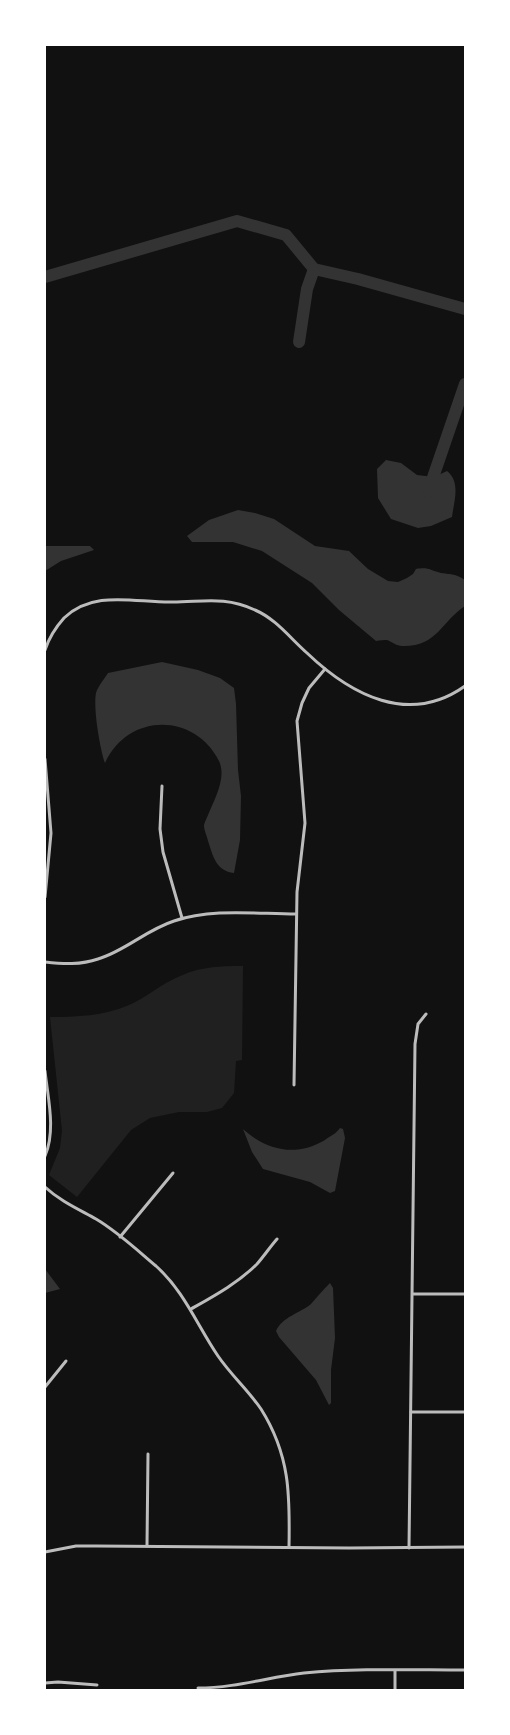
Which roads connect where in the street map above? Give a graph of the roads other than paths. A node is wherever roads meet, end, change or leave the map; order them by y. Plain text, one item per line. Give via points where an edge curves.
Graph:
1 (45, 650) edge
2 (324, 669) junction
3 (465, 686) edge
4 (45, 759) edge
5 (162, 786) dead end
6 (45, 897) edge
7 (296, 914) junction
8 (182, 918) junction
9 (45, 962) edge
10 (426, 1014) dead end
11 (45, 1072) edge
12 (294, 1085) dead end
13 (45, 1156) edge
14 (173, 1173) dead end
15 (45, 1187) edge
16 (120, 1237) junction
17 (277, 1239) dead end
18 (412, 1294) junction
19 (465, 1294) edge
20 (192, 1310) junction
21 (66, 1361) dead end
22 (45, 1387) edge
23 (411, 1412) junction
24 (465, 1412) edge
25 (148, 1454) dead end
26 (147, 1546) junction
27 (289, 1547) junction
28 (465, 1547) edge
29 (409, 1548) junction
30 (45, 1551) edge
31 (465, 1670) edge
32 (395, 1671) junction
33 (45, 1683) edge
34 (97, 1685) dead end
35 (198, 1688) dead end
36 (395, 1690) edge

1 - 2 street via 54,630 68,615 95,601 217,600 243,605 266,616
2 - 3 street via 376,699 404,706 437,701
2 - 7 street via 309,688 297,721 304,824
4 - 6 street via 51,833
5 - 8 street via 160,829 163,852
7 - 8 street via 215,913
7 - 12 street
8 - 9 street via 156,928 98,960 65,964
10 - 18 street via 418,1024 415,1044
11 - 13 street via 51,1131
14 - 16 street
15 - 16 street
16 - 20 street via 172,1282
17 - 20 street via 257,1264
18 - 19 street
18 - 23 street
20 - 27 street via 218,1355 260,1408 283,1456 290,1499
21 - 22 street
23 - 24 street
23 - 29 street
25 - 26 street
26 - 27 street
26 - 30 street via 76,1546
27 - 29 street
28 - 29 street
31 - 32 street
32 - 35 street via 304,1674
32 - 36 street
33 - 34 street

